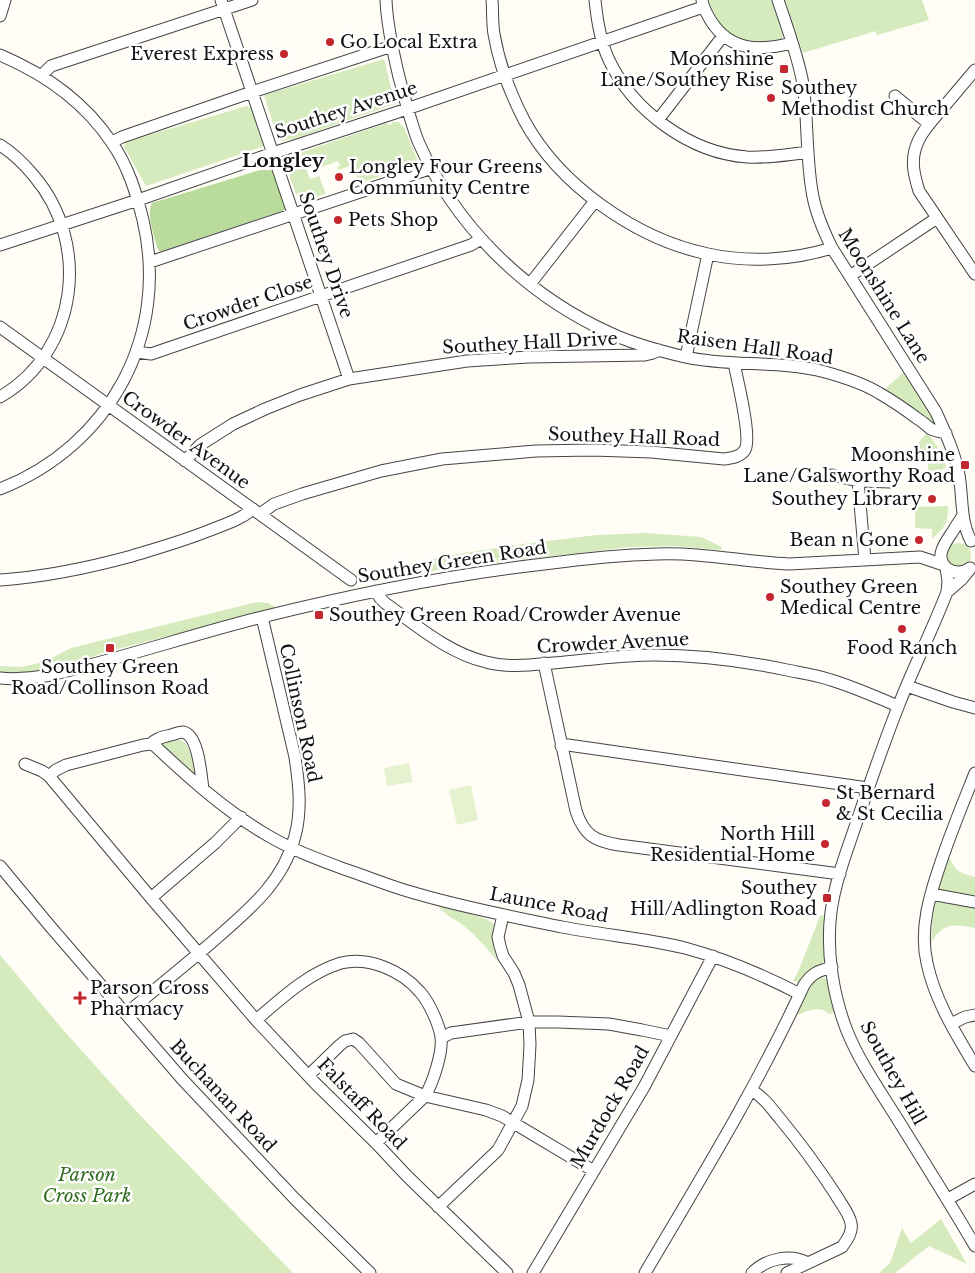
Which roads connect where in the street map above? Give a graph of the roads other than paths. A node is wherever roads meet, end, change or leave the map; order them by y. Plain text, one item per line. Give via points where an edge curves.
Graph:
1 (5, 0) edge
2 (252, 0) edge
3 (386, 0) edge
4 (492, 0) edge
5 (595, 0) edge
6 (778, 0) edge
7 (702, 4) edge
8 (222, 5) edge
9 (0, 16) edge
10 (723, 36) junction
11 (602, 42) junction
12 (792, 43) junction
13 (392, 46) junction
14 (0, 55) edge
15 (975, 70) edge
16 (42, 75) junction
17 (505, 75) junction
18 (252, 92) junction
19 (895, 96) dead end
20 (407, 109) junction
21 (658, 120) junction
22 (929, 124) junction
23 (112, 142) junction
24 (0, 145) edge
25 (808, 152) junction
26 (273, 153) junction
27 (432, 168) junction
28 (138, 200) junction
29 (595, 200) junction
30 (293, 214) junction
31 (937, 218) junction
32 (61, 225) junction
33 (481, 239) junction
34 (0, 245) edge
35 (832, 248) junction
36 (708, 254) junction
37 (150, 262) junction
38 (975, 274) edge
39 (850, 276) junction
40 (530, 284) junction
41 (321, 296) junction
42 (0, 328) edge
43 (611, 334) junction
44 (659, 350) junction
45 (137, 352) junction
46 (607, 356) junction
47 (686, 357) junction
48 (43, 358) junction
49 (734, 363) junction
50 (349, 379) junction
51 (0, 397) edge
52 (109, 406) junction
53 (946, 433) junction
54 (185, 461) junction
55 (832, 474) dead end
56 (858, 481) junction
57 (891, 482) dead end
58 (0, 489) edge
59 (975, 505) edge
60 (963, 511) junction
61 (256, 512) junction
62 (944, 544) junction
63 (974, 545) edge
64 (920, 557) junction
65 (865, 560) junction
66 (974, 564) edge
67 (945, 566) junction
68 (0, 580) edge
69 (351, 580) dead end
70 (376, 591) junction
71 (947, 592) junction
72 (262, 617) junction
73 (544, 663) junction
74 (0, 678) edge
75 (907, 686) junction
76 (898, 706) junction
77 (975, 708) edge
78 (150, 744) junction
79 (561, 746) junction
80 (25, 764) dead end
81 (975, 773) edge
82 (49, 776) junction
83 (868, 788) junction
84 (202, 789) junction
85 (970, 796) edge
86 (241, 817) junction
87 (292, 847) junction
88 (0, 866) edge
89 (840, 874) junction
90 (931, 894) junction
91 (151, 898) junction
92 (975, 902) edge
93 (503, 915) junction
94 (198, 954) junction
95 (713, 956) junction
96 (832, 967) junction
97 (800, 994) junction
98 (126, 1014) junction
99 (975, 1015) edge
100 (256, 1020) junction
101 (529, 1022) junction
102 (950, 1024) junction
103 (671, 1036) junction
104 (441, 1038) junction
105 (975, 1066) edge
106 (309, 1075) junction
107 (751, 1090) junction
108 (425, 1096) junction
109 (513, 1122) junction
110 (376, 1143) junction
111 (594, 1171) junction
112 (975, 1184) edge
113 (948, 1199) junction
114 (438, 1207) junction
115 (975, 1246) edge
116 (808, 1263) junction
117 (649, 1272) edge
118 (370, 1273) edge
119 (506, 1273) edge
120 (533, 1273) edge
121 (752, 1273) edge
122 (787, 1273) edge

1 - 9 street
2 - 8 street
3 - 13 street, Raisen Hall Road
4 - 17 street via 494,33
5 - 11 street
6 - 12 street, Moonshine Lane
7 - 10 street
7 - 11 street, Southey Avenue
8 - 16 street via 51,66
8 - 18 street, Southey Drive
10 - 12 street via 746,47
10 - 21 street
11 - 17 street, Southey Avenue
11 - 21 street via 619,78 645,110
12 - 25 street, Moonshine Lane via 803,85
13 - 18 street
13 - 20 street, Raisen Hall Road
14 - 16 street
15 - 22 street
16 - 23 street via 69,95
17 - 20 street, Southey Avenue
17 - 29 street via 524,120 539,144 570,180
18 - 23 street
18 - 26 street, Southey Drive
19 - 22 street
20 - 26 street, Southey Avenue
20 - 27 street, Raisen Hall Road
21 - 25 street via 695,143 719,152 746,157
22 - 31 street via 914,151 913,166 919,191
23 - 28 street via 131,178
24 - 32 street via 42,186
25 - 35 street, Moonshine Lane via 817,213
26 - 28 street, Southey Avenue
26 - 30 street, Southey Drive
27 - 30 street
27 - 33 street, Raisen Hall Road
28 - 32 street, Southey Avenue
28 - 37 street
29 - 36 street via 644,231
29 - 40 street
30 - 37 street
30 - 41 street, Southey Drive
31 - 38 street
31 - 39 street
32 - 34 street, Southey Avenue
32 - 48 street via 67,245 68,293 58,332
33 - 40 street, Raisen Hall Road
33 - 41 street, Crowder Close
35 - 36 street via 802,256 766,259
35 - 39 street, Moonshine Lane
36 - 47 street
37 - 45 street via 147,309
39 - 53 street, Moonshine Lane
40 - 43 street, Raisen Hall Road via 553,302
41 - 45 street, Crowder Close via 151,354
41 - 50 street, Southey Drive
42 - 48 street, Crowder Avenue
43 - 44 street, Raisen Hall Road
43 - 46 street
44 - 46 street, Southey Hall Drive via 645,355
44 - 47 street, Raisen Hall Road
45 - 52 street
46 - 50 street, Southey Hall Drive via 467,361
47 - 49 street, Raisen Hall Road
48 - 51 street
48 - 52 street, Crowder Avenue
49 - 53 street, Raisen Hall Road via 793,367 843,377 878,392 931,428
49 - 61 street, Southey Hall Road via 746,421 747,444 745,450 733,458 593,450 442,459 381,471 302,494
50 - 54 street, Southey Hall Drive via 232,424 200,445
52 - 54 street, Crowder Avenue
52 - 58 street via 67,450 27,478
53 - 60 street, Moonshine Lane via 960,476
54 - 61 street, Crowder Avenue
55 - 56 street
56 - 57 street
56 - 65 street
59 - 60 street
60 - 62 street
60 - 63 street, Moonshine Lane via 968,536
61 - 68 street, Southey Hall Road via 187,540 146,552 42,576
61 - 69 street, Crowder Avenue
62 - 63 street via 955,536 966,538
62 - 64 street, Southey Green Road
62 - 67 street, Southey Hill via 941,558
64 - 65 street, Southey Green Road
64 - 67 street, Southey Green Road
65 - 70 street, Southey Green Road via 789,564 680,554 608,556 494,570
66 - 67 street, Southey Green Road via 966,571 956,572
66 - 71 street, Southey Hill
67 - 71 street, Southey Hill
70 - 72 street, Southey Green Road
70 - 73 street, Crowder Avenue via 385,604 468,657 501,665
71 - 75 street, Southey Hill
72 - 74 street, Southey Green Road via 51,675 31,679
72 - 87 street, Collinson Road via 295,757 300,795
73 - 76 street, Crowder Avenue via 656,655 725,659 830,679
73 - 79 street
75 - 76 street, Southey Hill
75 - 77 street
76 - 83 street, Southey Hill
78 - 82 street via 66,765
78 - 84 street, Launce Road
78 - 84 street via 181,732 188,735 199,760
79 - 83 street
79 - 89 street via 580,823 600,840
80 - 82 street
81 - 85 street
82 - 91 street, Falstaff Road
83 - 89 street, Southey Hill
84 - 86 street, Launce Road
85 - 90 street via 952,830
86 - 87 street, Launce Road
86 - 91 street via 215,844
87 - 93 street, Launce Road via 416,894
87 - 94 street, Collinson Road via 277,877 258,902
88 - 98 street, Buchanan Road
89 - 96 street, Southey Hill via 831,912
90 - 92 street
90 - 102 street via 925,924 926,961 935,992
91 - 94 street, Falstaff Road
93 - 95 street, Launce Road via 667,944
93 - 101 street via 498,937 500,946 519,984
94 - 98 street, Collinson Road
94 - 100 street, Falstaff Road
95 - 97 street, Launce Road
95 - 103 street, Murdock Road
96 - 97 street via 809,977
96 - 113 street, Southey Hill via 847,1031 858,1054
97 - 107 street
98 - 118 street, Buchanan Road via 295,1199
99 - 102 street
100 - 104 street via 310,976 342,963 358,961 375,964 406,979 426,1001
100 - 106 street, Falstaff Road
101 - 103 street via 609,1024
101 - 104 street via 451,1033
101 - 109 street via 528,1080 522,1106
102 - 105 street
103 - 111 street, Murdock Road
104 - 108 street via 438,1060
106 - 108 street via 340,1044 353,1039 396,1084
106 - 110 street, Falstaff Road
107 - 116 street via 767,1103 815,1162 848,1214 851,1232 842,1247
107 - 117 street
108 - 109 street via 486,1110
108 - 110 street
109 - 111 street
109 - 114 street via 498,1150
110 - 114 street, Falstaff Road
111 - 120 street, Murdock Road
112 - 113 street
113 - 115 street, Southey Hill
114 - 119 street, Falstaff Road
116 - 121 street via 784,1258 766,1263
116 - 122 street

